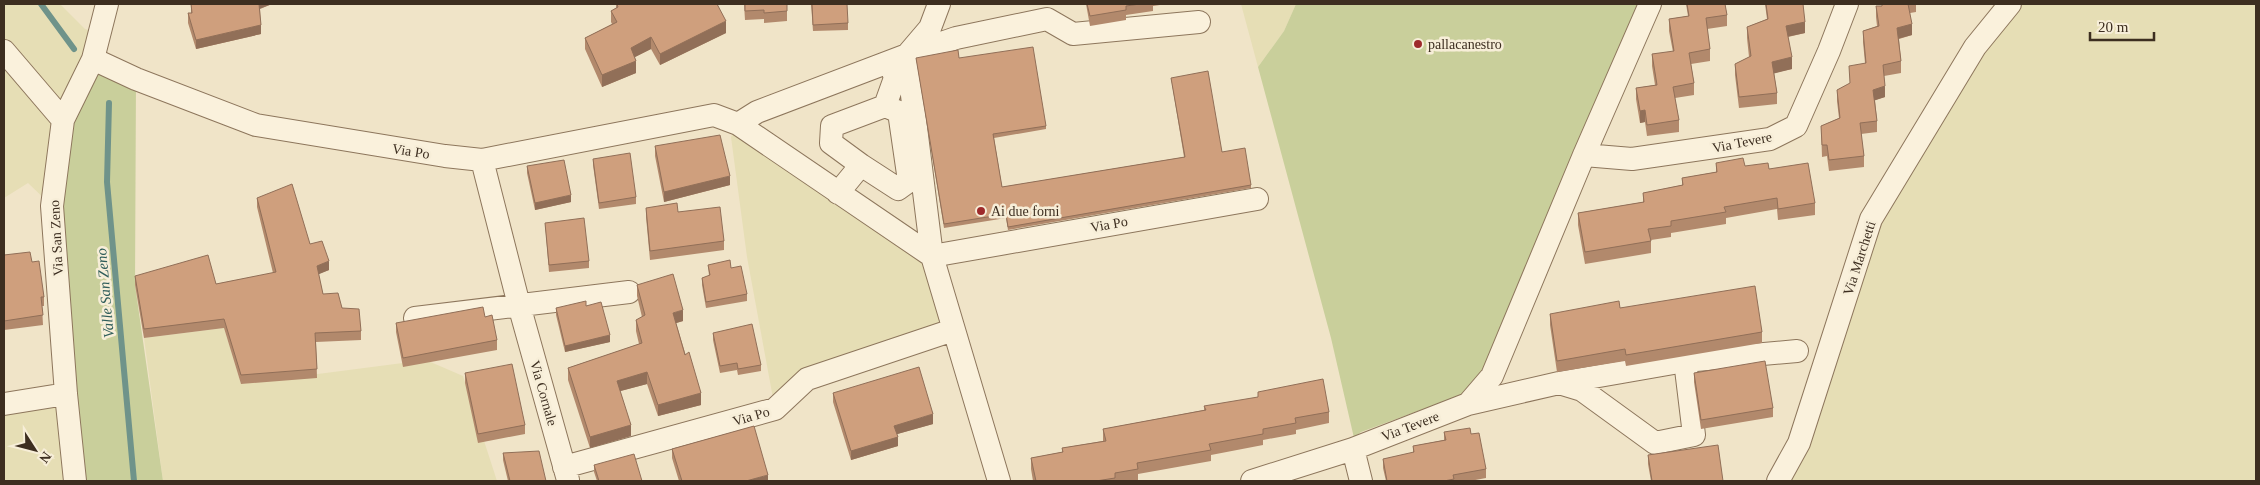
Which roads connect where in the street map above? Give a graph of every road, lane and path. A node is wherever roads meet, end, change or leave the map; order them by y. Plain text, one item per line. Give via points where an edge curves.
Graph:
1 (107, 4) edge
2 (939, 4) edge
3 (1650, 4) edge
4 (1847, 4) edge
5 (2010, 4) edge
6 (1199, 22) dead end
7 (4, 51) edge
8 (899, 58) junction
9 (93, 59) junction
10 (885, 106) junction
11 (63, 120) junction
12 (738, 124) junction
13 (1584, 155) junction
14 (482, 160) junction
15 (861, 165) junction
16 (838, 193) junction
17 (1257, 199) dead end
18 (932, 256) junction
19 (629, 292) dead end
20 (519, 305) junction
21 (415, 318) edge
22 (953, 330) junction
23 (1797, 351) dead end
24 (1686, 361) junction
25 (1559, 383) junction
26 (66, 394) junction
27 (4, 404) edge
28 (1468, 404) junction
29 (1353, 449) junction
30 (566, 474) edge
31 (75, 481) edge
32 (999, 481) edge
33 (1252, 481) edge
34 (1361, 481) edge
35 (1778, 481) edge

1 - 9 street, Via San Zeno
2 - 8 street via 930,28
3 - 13 street, Via Tevere
4 - 13 street, Via Tevere via 1796,126 1770,139 1632,159
5 - 35 street, Via Marchetti via 1975,48 1871,219 1799,443
6 - 8 street via 1073,34 1047,19 956,38
7 - 11 street
8 - 10 street
8 - 12 street via 757,112
8 - 18 street
9 - 11 street, Via San Zeno
9 - 14 street, Via Po via 136,79 256,124
10 - 15 street via 832,126 831,144
10 - 15 street via 899,112 909,181 898,189
11 - 26 street, Via San Zeno via 52,206
12 - 14 street, Via Po via 714,115
12 - 16 street, Via Po
13 - 28 street, Via Tevere via 1492,376
14 - 20 street, Via Cornale
15 - 16 street
16 - 18 street, Via Po
17 - 18 street, Via Po
18 - 22 street
19 - 20 street
20 - 21 street
20 - 30 street, Via Cornale
22 - 30 street, Via Po via 807,378 775,409
22 - 32 street
23 - 24 street, Via Tevere
24 - 25 street, Via Tevere
24 - 25 street via 1694,435 1655,443 1582,390
25 - 28 street, Via Tevere
26 - 27 street
26 - 31 street, Via San Zeno
28 - 29 street, Via Tevere
29 - 33 street, Via Tevere
29 - 34 street

